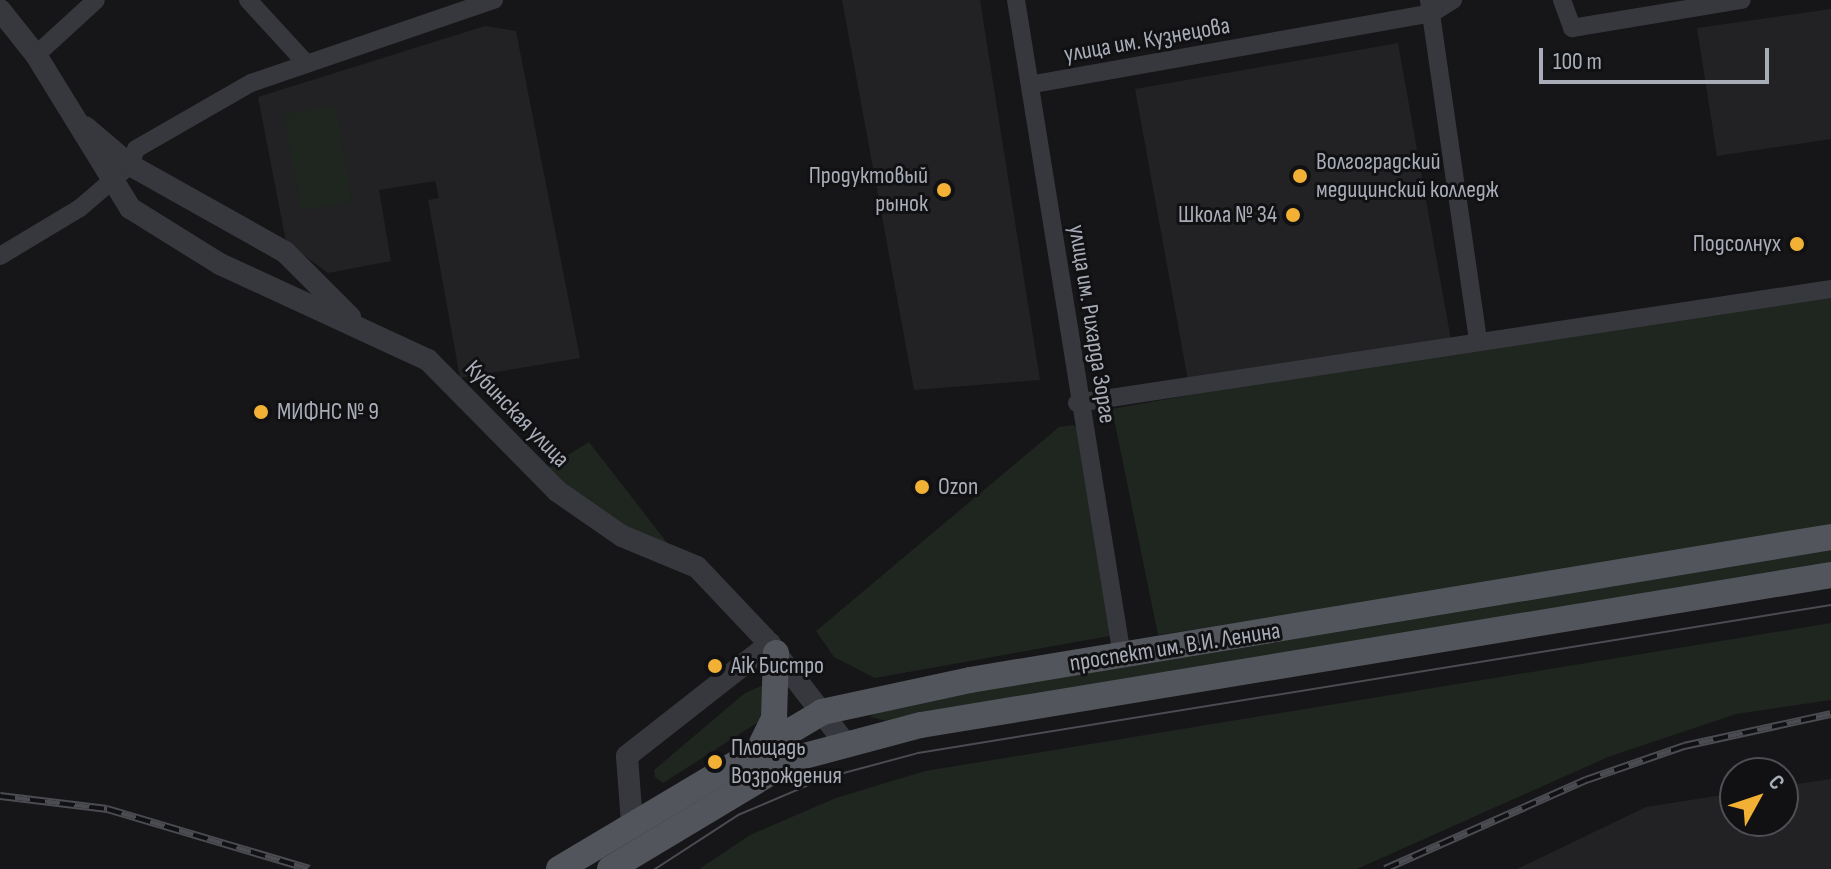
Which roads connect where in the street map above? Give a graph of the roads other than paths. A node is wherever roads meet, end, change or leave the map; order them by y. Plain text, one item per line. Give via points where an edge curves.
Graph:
1 (96, 0) edge
2 (248, 0) edge
3 (492, 0) edge
4 (1016, 0) edge
5 (1453, 0) edge
6 (1562, 0) edge
7 (1742, 0) edge
8 (1430, 7) edge
9 (0, 10) edge
10 (36, 55) junction
11 (306, 63) junction
12 (1034, 84) junction
13 (66, 110) junction
14 (130, 165) junction
15 (110, 183) junction
16 (0, 256) edge
17 (1831, 289) edge
18 (352, 319) junction
19 (1478, 342) junction
20 (1077, 403) junction
21 (1831, 537) edge
22 (1831, 575) edge
23 (773, 649) junction
24 (1122, 656) junction
25 (822, 712) junction
26 (762, 743) junction
27 (846, 744) junction
28 (632, 823) junction
29 (559, 869) edge
30 (610, 869) edge

1 - 10 street
2 - 11 street
3 - 11 street
4 - 12 street, улица им. Рихарда Зорге
5 - 8 street, улица им. Кузнецова
6 - 7 street via 1572,28
8 - 12 street, улица им. Кузнецова
8 - 19 street
9 - 10 street, Кубинская улица
10 - 13 street, Кубинская улица
11 - 14 street via 184,118 136,149
12 - 20 street, улица им. Рихарда Зорге
13 - 14 street, Кубинская улица
13 - 15 street, Кубинская улица
14 - 15 street
14 - 18 street, Кубинская улица via 285,252 318,277
15 - 16 street
15 - 18 street, Кубинская улица via 165,235
17 - 19 street
18 - 23 street, Кубинская улица via 428,360 508,449 573,504 622,536 697,567
19 - 20 street
20 - 24 street, улица им. Рихарда Зорге
21 - 24 main road, проспект им. В.И. Ленина
22 - 27 main road, проспект им. В.И. Ленина via 921,725
23 - 25 street, Кубинская улица
23 - 26 main road via 774,718
23 - 28 street via 627,756
24 - 25 main road, проспект им. В.И. Ленина
25 - 26 main road, проспект им. В.И. Ленина
25 - 27 street, Кубинская улица
26 - 28 main road, проспект им. В.И. Ленина
27 - 30 main road, проспект им. В.И. Ленина via 793,759
28 - 29 main road, проспект им. В.И. Ленина

